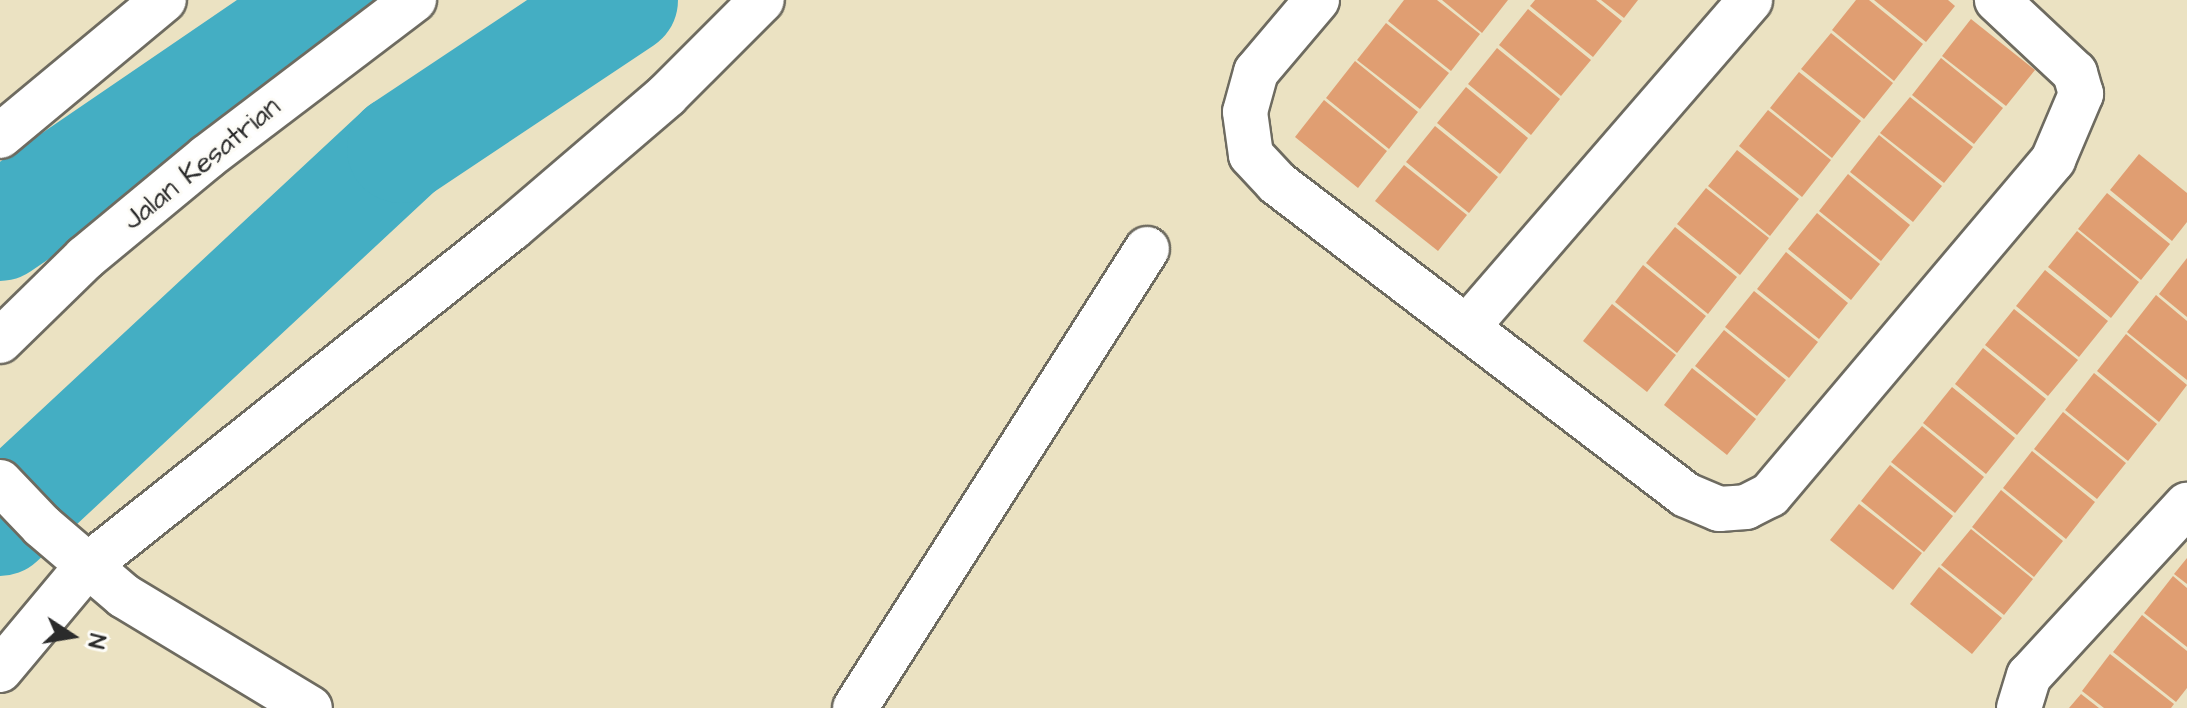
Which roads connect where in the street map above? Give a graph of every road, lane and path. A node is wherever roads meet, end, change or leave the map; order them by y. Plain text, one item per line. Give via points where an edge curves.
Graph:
1 (164, 0) edge
2 (414, 0) edge
3 (762, 0) edge
4 (1317, 0) edge
5 (1750, 0) edge
6 (1997, 0) edge
7 (0, 136) edge
8 (1147, 249) dead end
9 (1468, 326) junction
10 (0, 341) edge
11 (0, 482) edge
12 (2187, 505) edge
13 (87, 566) junction
14 (0, 670) edge
15 (310, 708) edge
16 (855, 708) edge
17 (2019, 708) edge

1 - 7 street
2 - 10 street, Jalan Kesatrian via 207,157 85,258
3 - 13 street via 667,95 512,228
4 - 9 street via 1256,72 1245,112 1251,155 1277,183
5 - 9 street
6 - 9 street via 2075,73 2081,94 2075,116 2053,160 1770,495 1746,507 1719,509 1686,495
8 - 16 street
11 - 13 street
12 - 17 street via 2029,676
13 - 14 street
13 - 15 street via 124,596

